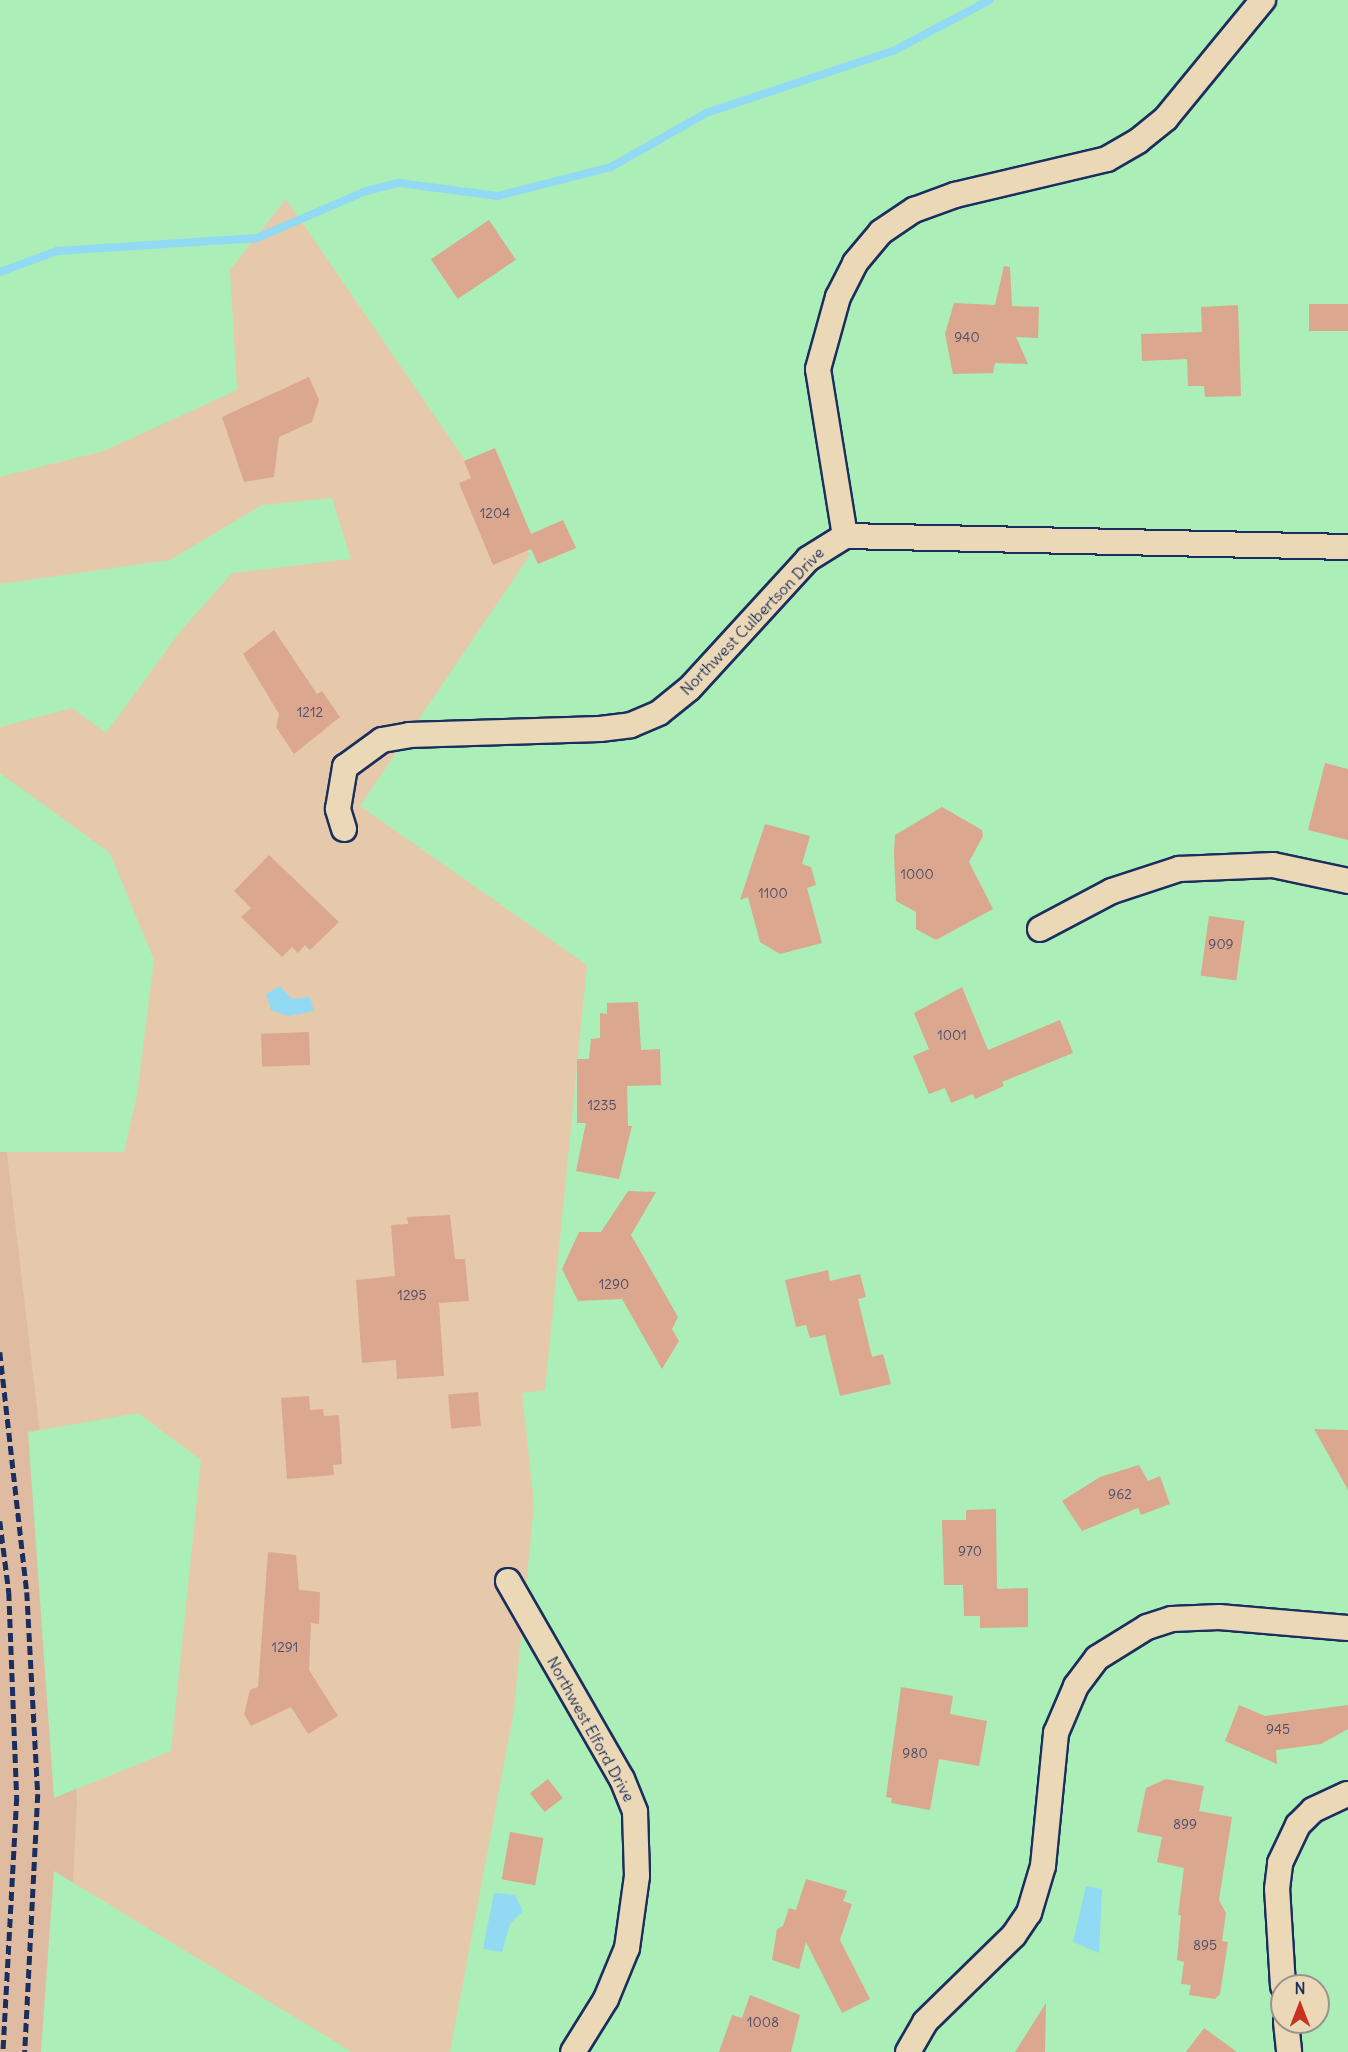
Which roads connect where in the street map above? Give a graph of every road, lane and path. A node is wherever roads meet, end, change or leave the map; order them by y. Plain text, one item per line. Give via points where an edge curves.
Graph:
1 (1263, 0) edge
2 (845, 536) junction
3 (1348, 547) edge
4 (344, 829) dead end
5 (1348, 881) edge
6 (1040, 930) dead end
7 (508, 1581) dead end
8 (1348, 1628) edge
9 (1348, 1794) edge
10 (1281, 1974) edge
11 (1287, 2034) edge
12 (573, 2052) edge
13 (908, 2052) edge
14 (1289, 2052) edge

1 - 2 street via 1173,110 1138,141 1107,159 955,195 914,210 881,232 855,263 831,317 818,369
2 - 3 street
2 - 4 street, Northwest Culbertson Drive via 808,559 689,688 659,713 631,725 600,729 409,735 382,740 345,767 338,809
5 - 6 street via 1273,865 1179,869 1112,891
7 - 12 street, Northwest Elford Drive via 622,1779 635,1812 637,1876 627,1948 606,1999
8 - 13 street via 1219,1617 1172,1619 1116,1644 1089,1666 1056,1732 1042,1872 1029,1913 1014,1935 925,2022
9 - 10 street via 1322,1805 1298,1825 1280,1863 1276,1889
11 - 14 street

